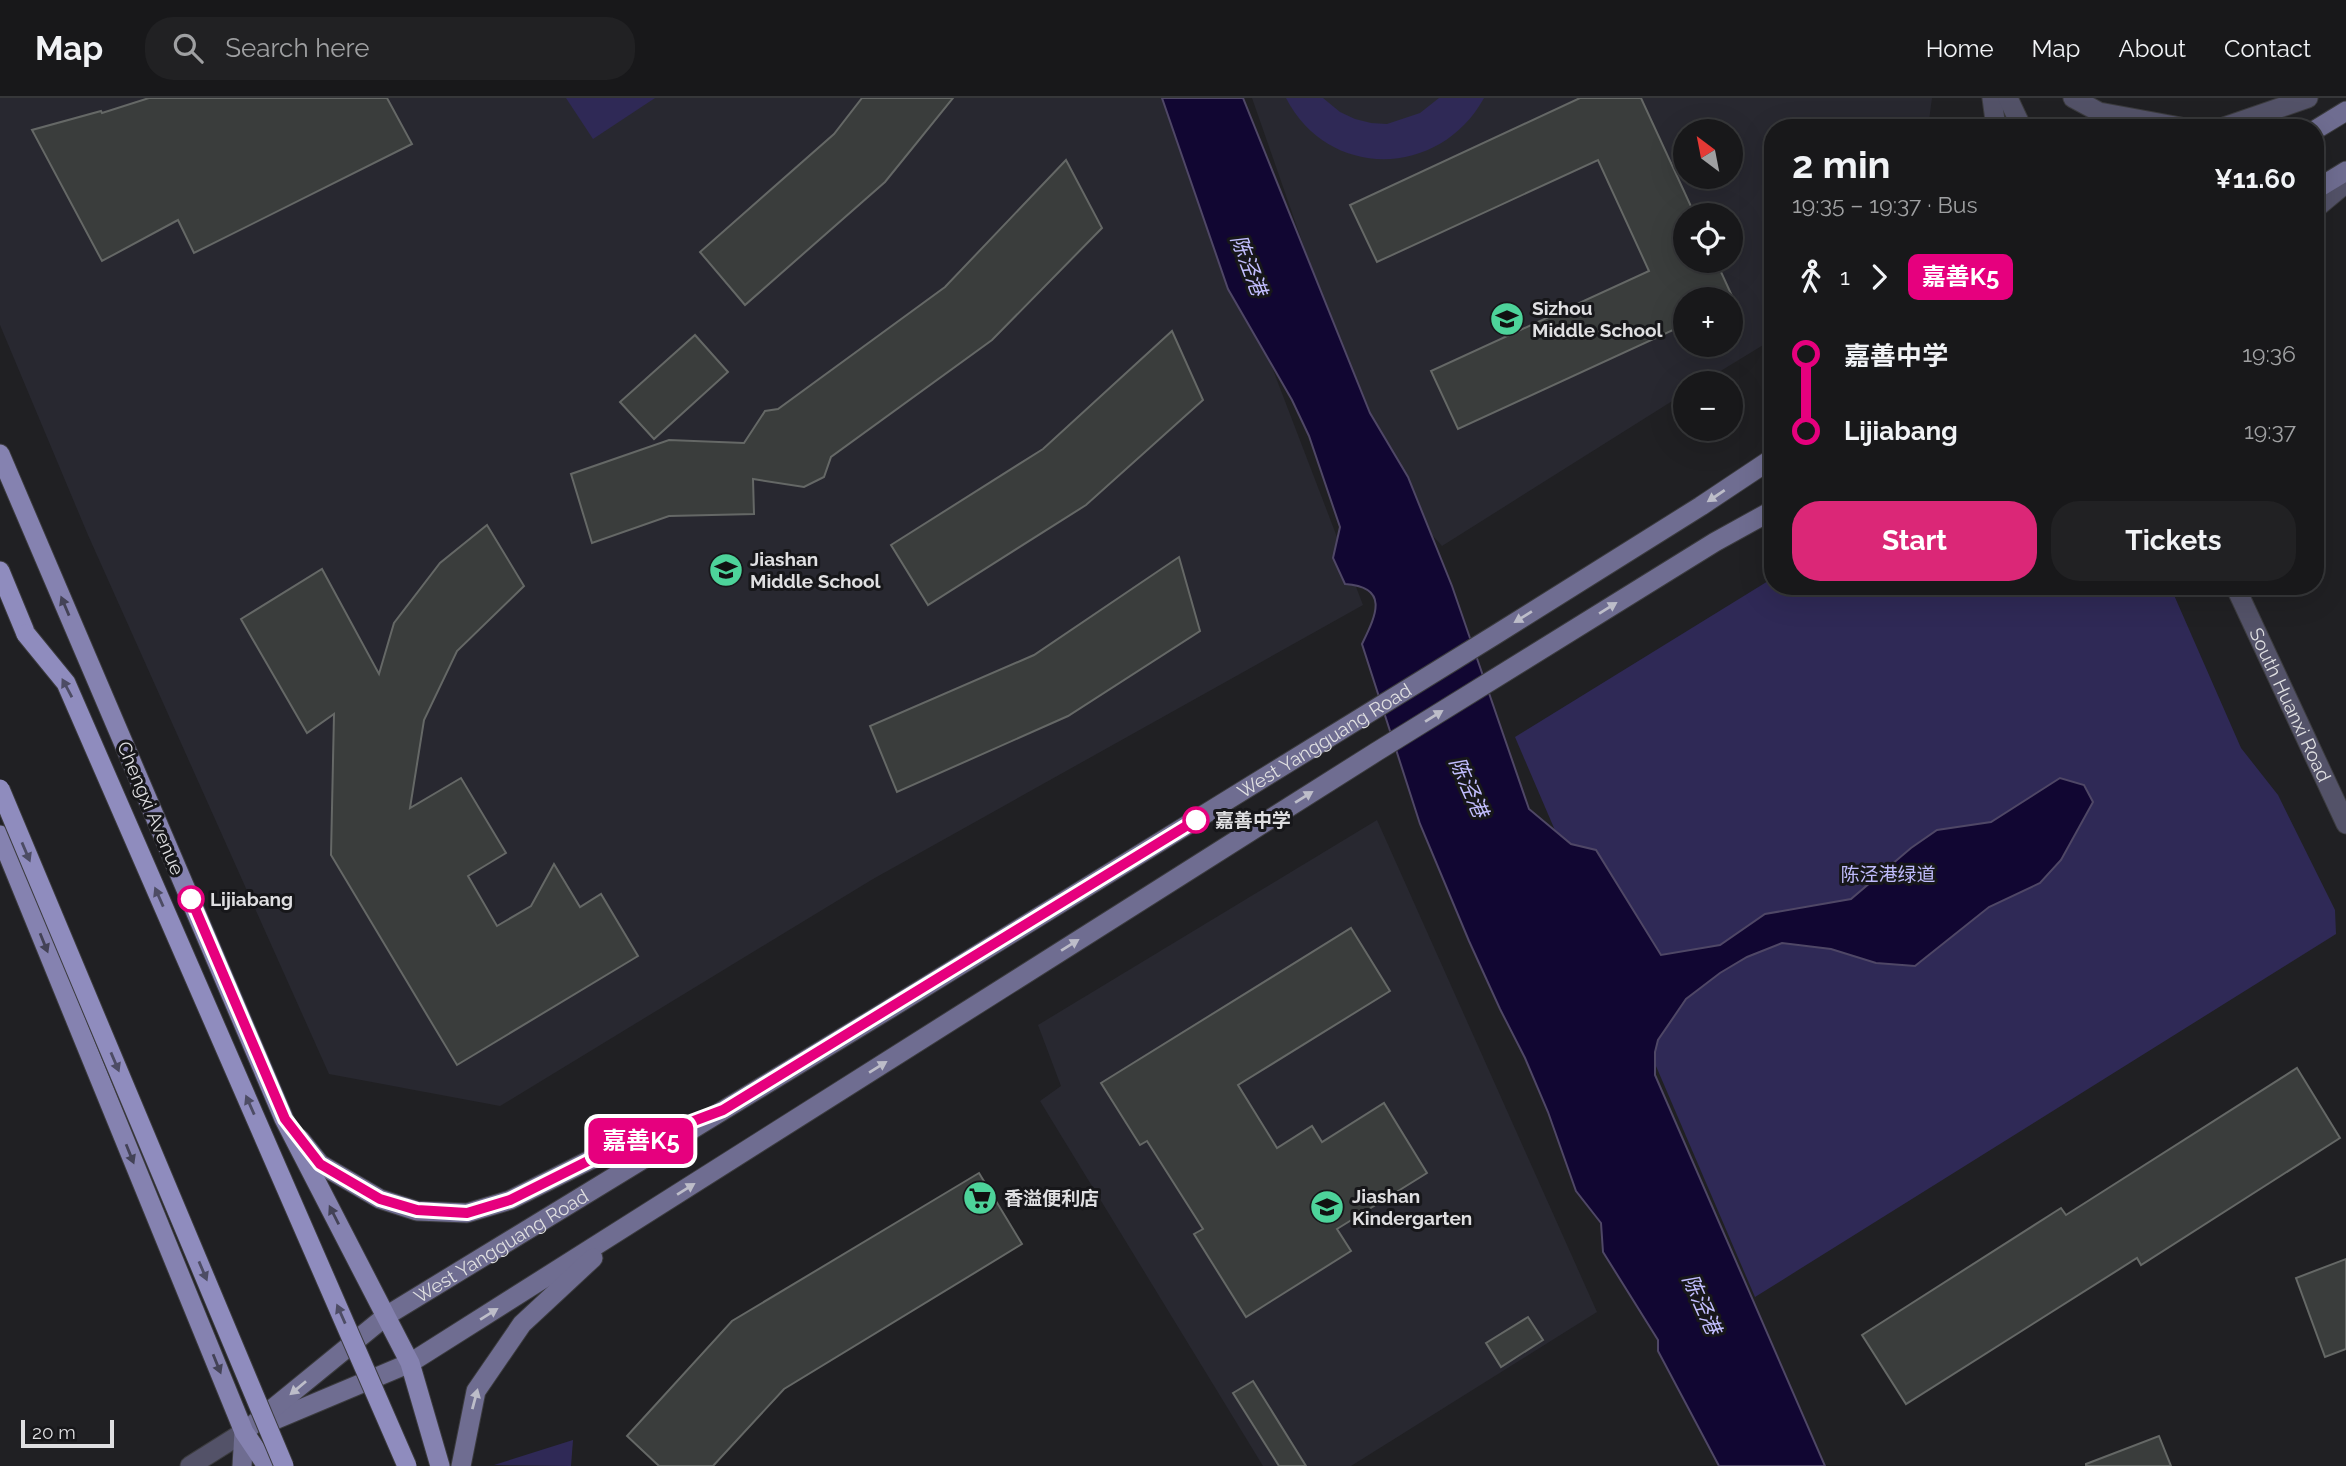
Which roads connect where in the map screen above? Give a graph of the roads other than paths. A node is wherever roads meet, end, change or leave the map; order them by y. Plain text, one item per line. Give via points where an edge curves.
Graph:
1 (1993, 98) edge
2 (2008, 98) edge
3 (2073, 98) edge
4 (2308, 98) edge
5 (2346, 111) edge
6 (1995, 119) edge
7 (2018, 119) edge
8 (2137, 119) edge
9 (2247, 119) edge
10 (2324, 124) edge
11 (2346, 171) edge
12 (2346, 183) edge
13 (2324, 184) edge
14 (2324, 201) edge
15 (0, 454) edge
16 (1764, 464) edge
17 (1764, 515) edge
18 (0, 572) edge
19 (2239, 595) edge
20 (0, 789) edge
21 (2346, 824) edge
22 (0, 835) edge
23 (723, 1110) junction
24 (285, 1119) junction
25 (628, 1226) junction
26 (386, 1316) junction
27 (410, 1363) junction
28 (244, 1432) junction
29 (190, 1466) edge
30 (242, 1466) edge
31 (267, 1466) edge
32 (284, 1466) edge
33 (407, 1466) edge
34 (440, 1466) edge
35 (461, 1466) edge

1 - 6 street
2 - 7 street
3 - 8 street via 2099,112
4 - 9 street
5 - 10 main road
11 - 13 main road
12 - 14 street
24 -> 15 main road, Chengxi Avenue
16 -> 23 main road, West Yangguang Road
25 -> 17 main road, West Yangguang Road via 1376,752
33 -> 18 highway, bridge via 66,683 26,634
19 - 21 street, South Huanxi Road
20 -> 32 highway, bridge
22 -> 28 main road
23 - 24 main road via 590,1160 510,1200 467,1213 417,1210 380,1199 320,1164
23 - 26 main road, West Yangguang Road
26 -> 24 main road, Chengxi Avenue
27 -> 25 main road, West Yangguang Road
35 -> 25 main road via 476,1391 522,1324
26 - 27 main road, Chengxi Avenue
26 -> 28 main road, West Yangguang Road
27 - 28 main road, West Yangguang Road
27 - 34 main road, Chengxi Avenue
28 - 29 street, West Yangguang Road
28 - 30 main road
28 - 31 main road

